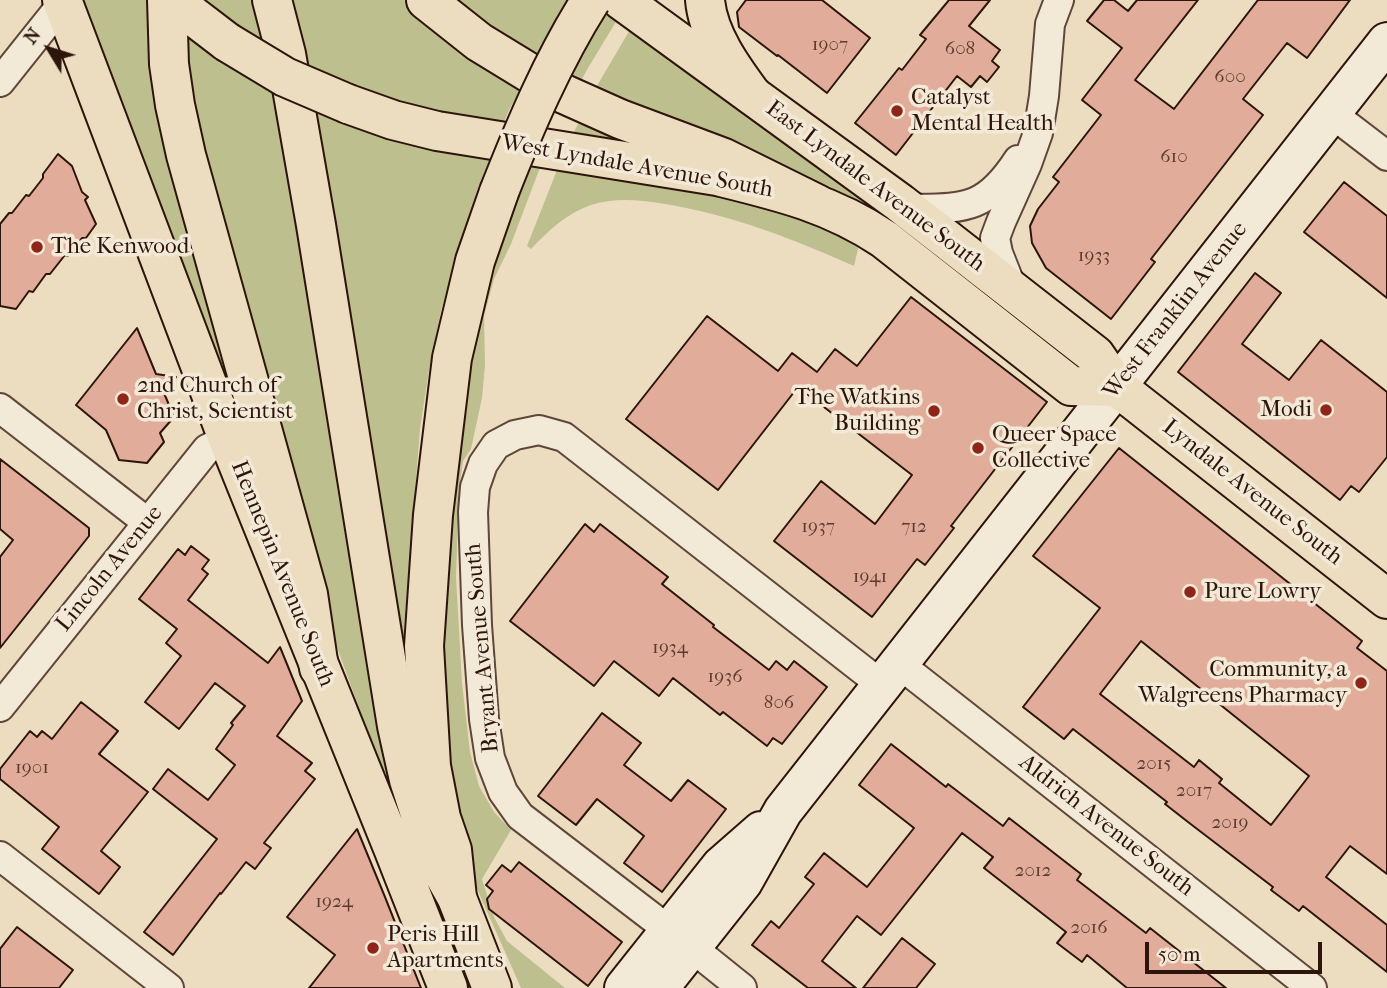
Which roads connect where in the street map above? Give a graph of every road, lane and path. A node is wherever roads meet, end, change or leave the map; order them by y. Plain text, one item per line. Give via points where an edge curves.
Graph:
1 (169, 0) edge
2 (272, 0) edge
3 (426, 0) edge
4 (592, 0) edge
5 (621, 0) edge
6 (705, 0) edge
7 (1059, 0) edge
8 (62, 1) edge
9 (1387, 42) edge
10 (0, 82) edge
11 (752, 96) junction
12 (1044, 96) junction
13 (1331, 113) junction
14 (1387, 156) edge
15 (817, 204) junction
16 (908, 209) junction
17 (1013, 291) junction
18 (1117, 387) junction
19 (0, 408) edge
20 (564, 437) joint
21 (228, 439) junction
22 (147, 522) junction
23 (1387, 599) edge
24 (319, 668) junction
25 (891, 674) junction
26 (0, 707) edge
27 (0, 856) edge
28 (457, 898) junction
29 (680, 939) junction
30 (169, 988) edge
31 (447, 988) edge
32 (492, 988) edge
33 (624, 988) edge
34 (659, 988) edge
35 (742, 988) edge
36 (1312, 988) edge

1 - 15 main road, West Lyndale Avenue South, bridge via 285,76 393,120 717,176
1 - 24 main road via 169,64 186,155 308,594
2 - 28 main road via 316,225 397,726 434,857
3 - 15 main road via 479,42 564,94 724,158
4 - 28 main road, bridge via 525,125 475,261 452,358 433,515 424,646 431,766 452,850
5 - 11 main road, East Lyndale Avenue South
6 - 11 main road via 713,31
7 - 12 street via 1050,24
8 - 10 street
8 - 21 main road, Hennepin Avenue South
9 - 13 main road, West Franklin Avenue
11 - 16 main road, East Lyndale Avenue South
12 - 16 street via 1029,141 1002,183 986,197 967,206
12 - 17 street via 1035,143 995,238
13 - 14 street
13 - 18 main road, West Franklin Avenue
15 - 18 main road, West Lyndale Avenue South via 884,240 1071,386
16 - 17 main road, East Lyndale Avenue South
17 - 18 main road, East Lyndale Avenue South via 1095,355
18 - 23 main road, Lyndale Avenue South
18 - 25 main road, West Franklin Avenue
19 - 22 street
20 - 25 street, Aldrich Avenue South
20 - 29 street, Bryant Avenue South via 539,430 496,445 475,487 477,625 490,758 503,792 520,816
21 - 22 street, Lincoln Avenue via 207,449
21 - 24 main road, Hennepin Avenue South
22 - 26 street, Lincoln Avenue
24 - 31 main road, Hennepin Avenue South
25 - 29 main road, West Franklin Avenue via 783,811 743,882
25 - 36 street, Aldrich Avenue South
27 - 30 street
28 - 32 main road
29 - 33 main road, West Franklin Avenue
29 - 34 main road, West Franklin Avenue
29 - 35 street, Bryant Avenue South

